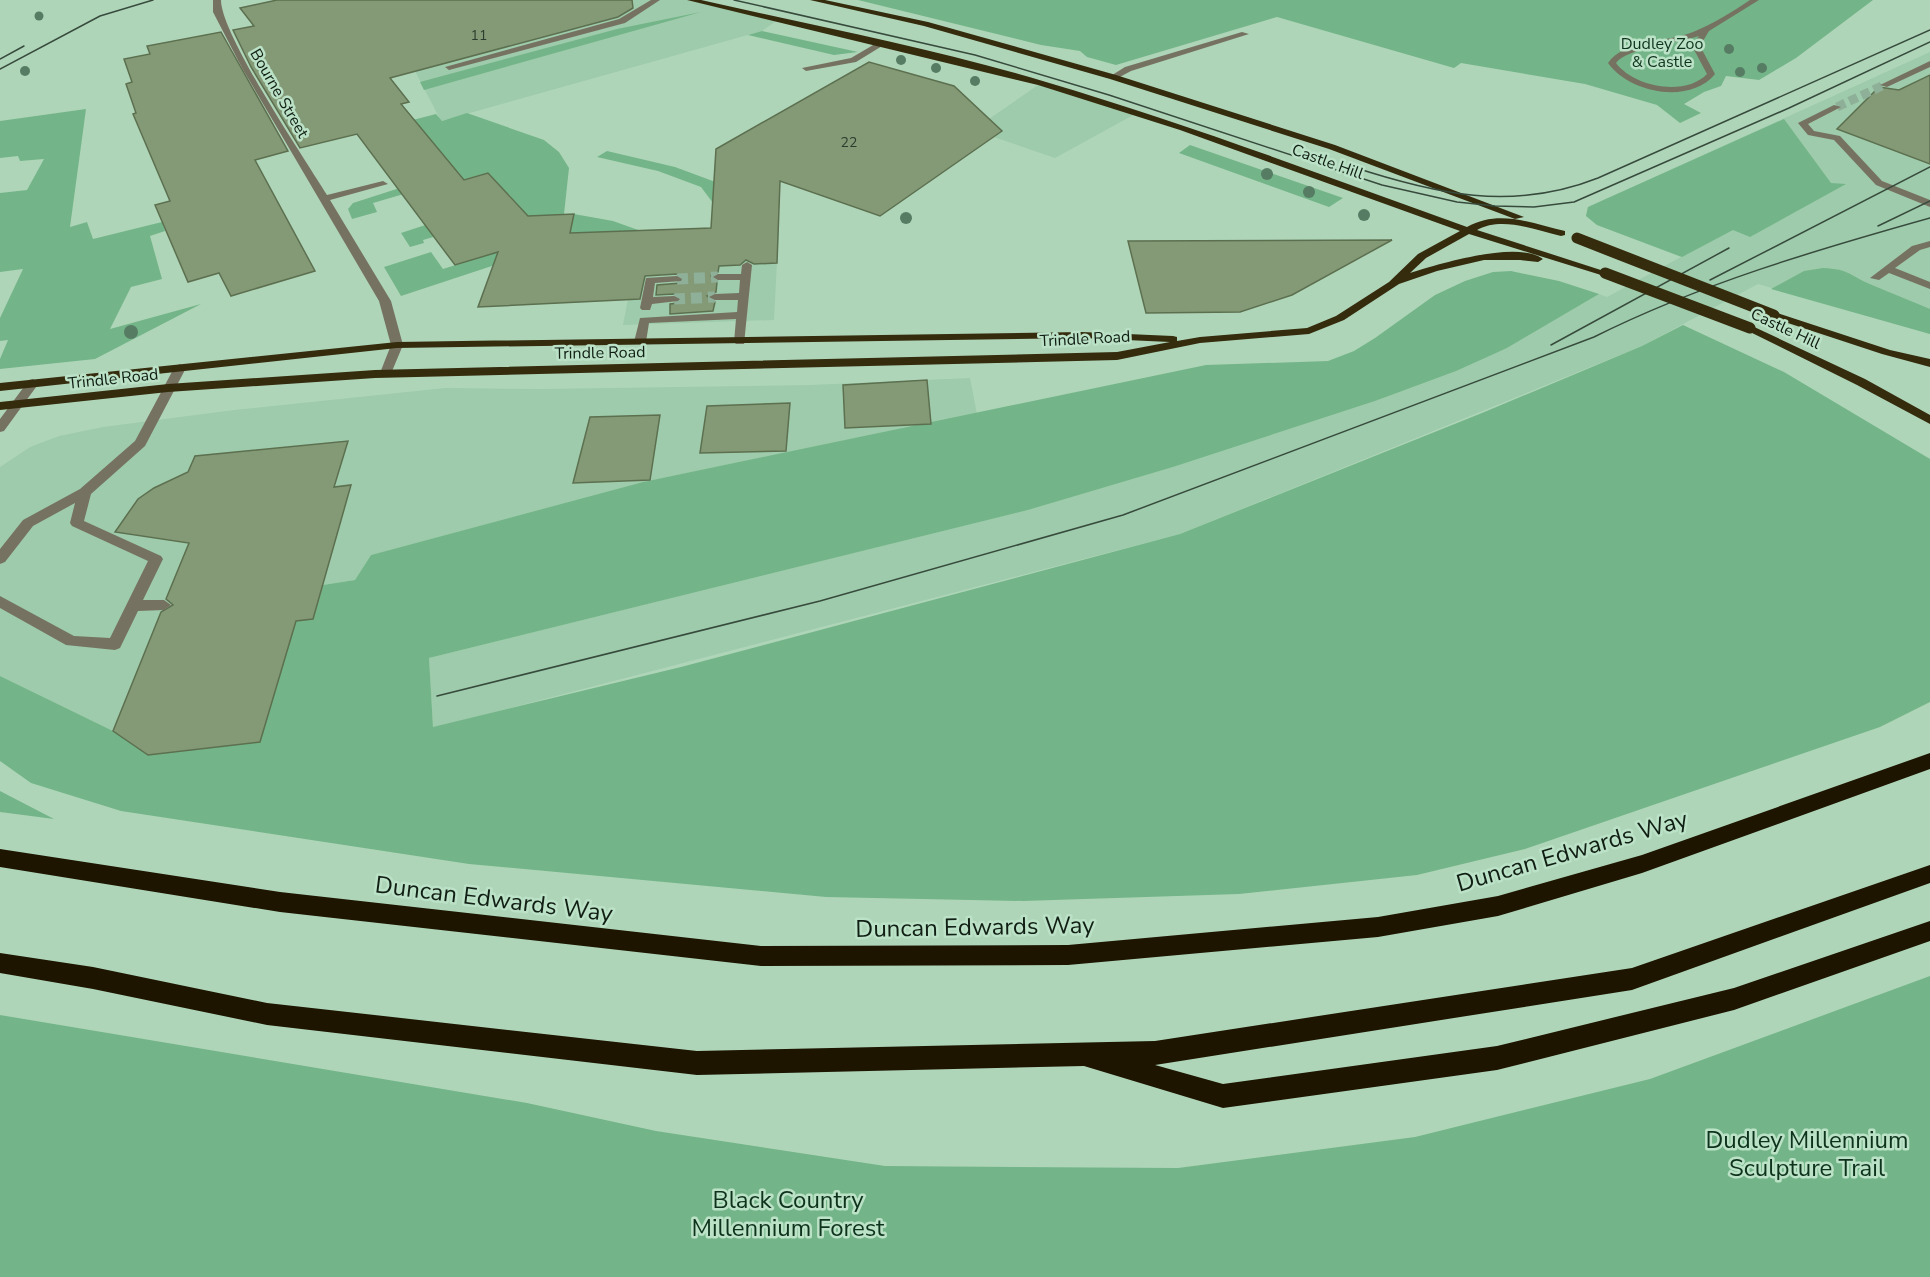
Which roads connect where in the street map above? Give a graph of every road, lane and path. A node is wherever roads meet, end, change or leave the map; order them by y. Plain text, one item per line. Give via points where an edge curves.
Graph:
1 (217, 0) edge
2 (656, 0) edge
3 (691, 0) edge
4 (814, 0) edge
5 (1755, 0) edge
6 (1706, 32) junction
7 (1245, 33) dead end
8 (883, 43) junction
9 (1930, 64) edge
10 (449, 67) dead end
11 (806, 68) dead end
12 (1113, 77) junction
13 (1884, 85) tunnel mouth
14 (1837, 107) tunnel mouth
15 (383, 184) dead end
16 (324, 199) junction
17 (1930, 204) edge
18 (1467, 230) junction
19 (1561, 233) junction
20 (1930, 244) edge
21 (1550, 258) junction
22 (1888, 269) junction
23 (1605, 273) joint
24 (718, 277) tunnel mouth
25 (1875, 278) dead end
26 (676, 279) tunnel mouth
27 (1393, 284) junction
28 (1930, 286) edge
29 (744, 296) junction
30 (715, 297) tunnel mouth
31 (674, 299) tunnel mouth
32 (647, 300) junction
33 (742, 315) junction
34 (644, 320) junction
35 (1200, 340) junction
36 (640, 342) junction
37 (740, 342) junction
38 (397, 345) junction
39 (1930, 363) edge
40 (180, 368) junction
41 (386, 373) junction
42 (33, 383) junction
43 (0, 387) edge
44 (168, 388) junction
45 (19, 404) junction
46 (0, 406) edge
47 (1930, 420) edge
48 (0, 428) edge
49 (85, 492) junction
50 (0, 559) edge
51 (0, 601) edge
52 (164, 605) dead end
53 (134, 606) junction
54 (1930, 761) edge
55 (0, 858) edge
56 (1930, 874) edge
57 (1930, 931) edge
58 (0, 963) edge
59 (1074, 1054) junction

1 - 16 street, Bourne Street via 217,12 246,68
2 - 10 street via 622,21
3 - 8 main road, Castle Hill
4 - 12 main road, Castle Hill via 925,24
5 - 6 street
6 - 6 street via 1621,53 1612,63 1614,70 1661,88 1697,87 1707,82 1711,74 1696,46
7 - 12 street
8 - 11 street via 853,60
8 - 18 main road, Castle Hill via 1041,83 1137,113
9 - 13 street
12 - 19 main road, Castle Hill via 1342,150
14 - 17 street via 1803,123 1810,133 1837,138 1879,183
15 - 16 street
16 - 38 street, Bourne Street via 385,301
18 - 19 main road, Trindle Road via 1485,221 1510,221
18 - 21 main road, Castle Hill
18 - 27 main road, Trindle Road via 1422,256
19 - 39 main road, Castle Hill, bridge via 1774,315
20 - 22 street via 1916,248
21 - 23 main road, Trindle Road
21 - 27 main road, Trindle Road via 1473,257
22 - 25 street
22 - 28 street
23 - 47 main road, Castle Hill, bridge via 1750,328
24 - 29 street via 746,271
26 - 32 street via 651,276
27 - 35 main road, Trindle Road via 1340,318 1309,331
29 - 30 street
29 - 33 street
31 - 32 street
32 - 34 street
33 - 34 street
33 - 37 street
34 - 36 street
35 - 37 main road, Trindle Road via 1082,335
35 - 41 main road, Trindle Road via 1117,356
36 - 37 main road, Trindle Road
36 - 38 main road, Trindle Road
38 - 40 main road, Trindle Road
38 - 41 street
40 - 42 main road, Trindle Road
40 - 44 street
41 - 44 main road, Trindle Road
42 - 43 main road, Trindle Road
42 - 45 street
44 - 45 main road, Trindle Road
44 - 49 street via 140,443
45 - 46 main road, Trindle Road
45 - 48 street
49 - 50 street via 28,523
49 - 53 street via 77,523 156,559
51 - 53 street via 71,641 115,644
52 - 53 street
54 - 55 highway, Duncan Edwards Way via 1642,864 1498,906 1378,927 1068,955 761,956 280,902
56 - 59 highway via 1632,979 1155,1053
57 - 59 highway via 1734,999 1497,1058 1223,1096
58 - 59 highway via 267,1014 697,1063

